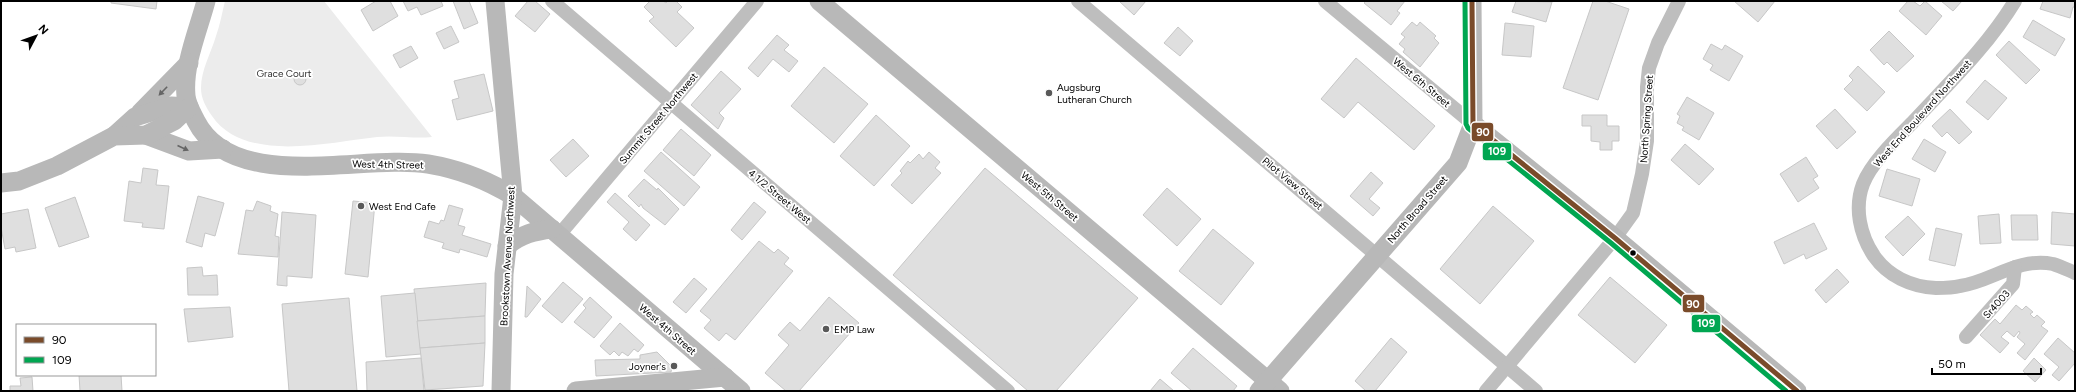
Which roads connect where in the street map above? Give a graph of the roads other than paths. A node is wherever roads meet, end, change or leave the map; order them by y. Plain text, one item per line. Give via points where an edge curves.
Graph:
1 (206, 1) edge
2 (495, 1) edge
3 (552, 1) edge
4 (757, 1) edge
5 (820, 1) edge
6 (1078, 1) edge
7 (1325, 1) edge
8 (1472, 1) edge
9 (1679, 1) edge
10 (2014, 1) edge
11 (189, 63) junction
12 (671, 102) junction
13 (188, 107) junction
14 (135, 117) junction
15 (1473, 124) junction
16 (146, 135) junction
17 (114, 136) junction
18 (223, 150) junction
19 (1, 183) edge
20 (513, 196) junction
21 (555, 232) junction
22 (1615, 238) junction
23 (508, 246) junction
24 (1377, 255) junction
25 (2015, 267) junction
26 (2075, 273) edge
27 (1966, 337) dead end
28 (1507, 366) junction
29 (725, 378) junction
30 (1269, 388) edge
31 (501, 391) edge
32 (576, 391) edge
33 (740, 391) edge
34 (1008, 391) edge
35 (1486, 391) edge
36 (1536, 391) edge
37 (1798, 391) edge

1 - 11 street
2 - 20 street, Brookstown Avenue Northwest
3 - 12 street, 4 1/2 Street West
4 - 12 street, Summit Street Northwest
5 - 30 street, West 5th Street
6 - 24 street, Pilot View Street
7 - 15 street, West 6th Street
8 - 15 street, North Broad Street
9 - 22 street, North Spring Street via 1658,43 1649,68 1647,141 1642,174 1633,213
10 - 25 street, West End Boulevard Northwest via 2001,24 1984,45 1902,132 1868,173 1859,205 1859,218 1870,250 1887,270 1910,284 1923,287 1961,286
11 - 13 street via 186,83
11 -> 14 street via 151,104
12 - 21 street, Summit Street Northwest
12 - 34 street, 4 1/2 Street West
13 - 14 street via 171,106
13 - 16 street via 174,121
13 - 18 street, West 4th Street via 202,134
14 - 17 street
15 - 22 street, West 6th Street
15 - 24 street, North Broad Street via 1458,162
16 - 17 street
16 -> 18 street via 189,151
17 - 19 street via 57,166 18,181
18 - 20 street, West 4th Street via 246,160 272,166 371,162 428,164 455,170 493,184
20 - 21 street, West 4th Street
20 - 23 street, Brookstown Avenue Northwest
21 - 23 street via 532,231 515,239
21 - 29 street, West 4th Street
22 - 28 street, North Spring Street
22 - 37 street, West 6th Street
23 - 31 street, Brookstown Avenue Northwest via 504,274
24 - 28 street, Pilot View Street
24 - 30 street, North Broad Street
25 - 26 street, West End Boulevard Northwest via 2037,263 2053,264
25 - 27 street, Sr4003 via 2014,284
28 - 35 street, North Spring Street
28 - 36 street, Pilot View Street
29 - 32 street
29 - 33 street, West 4th Street

